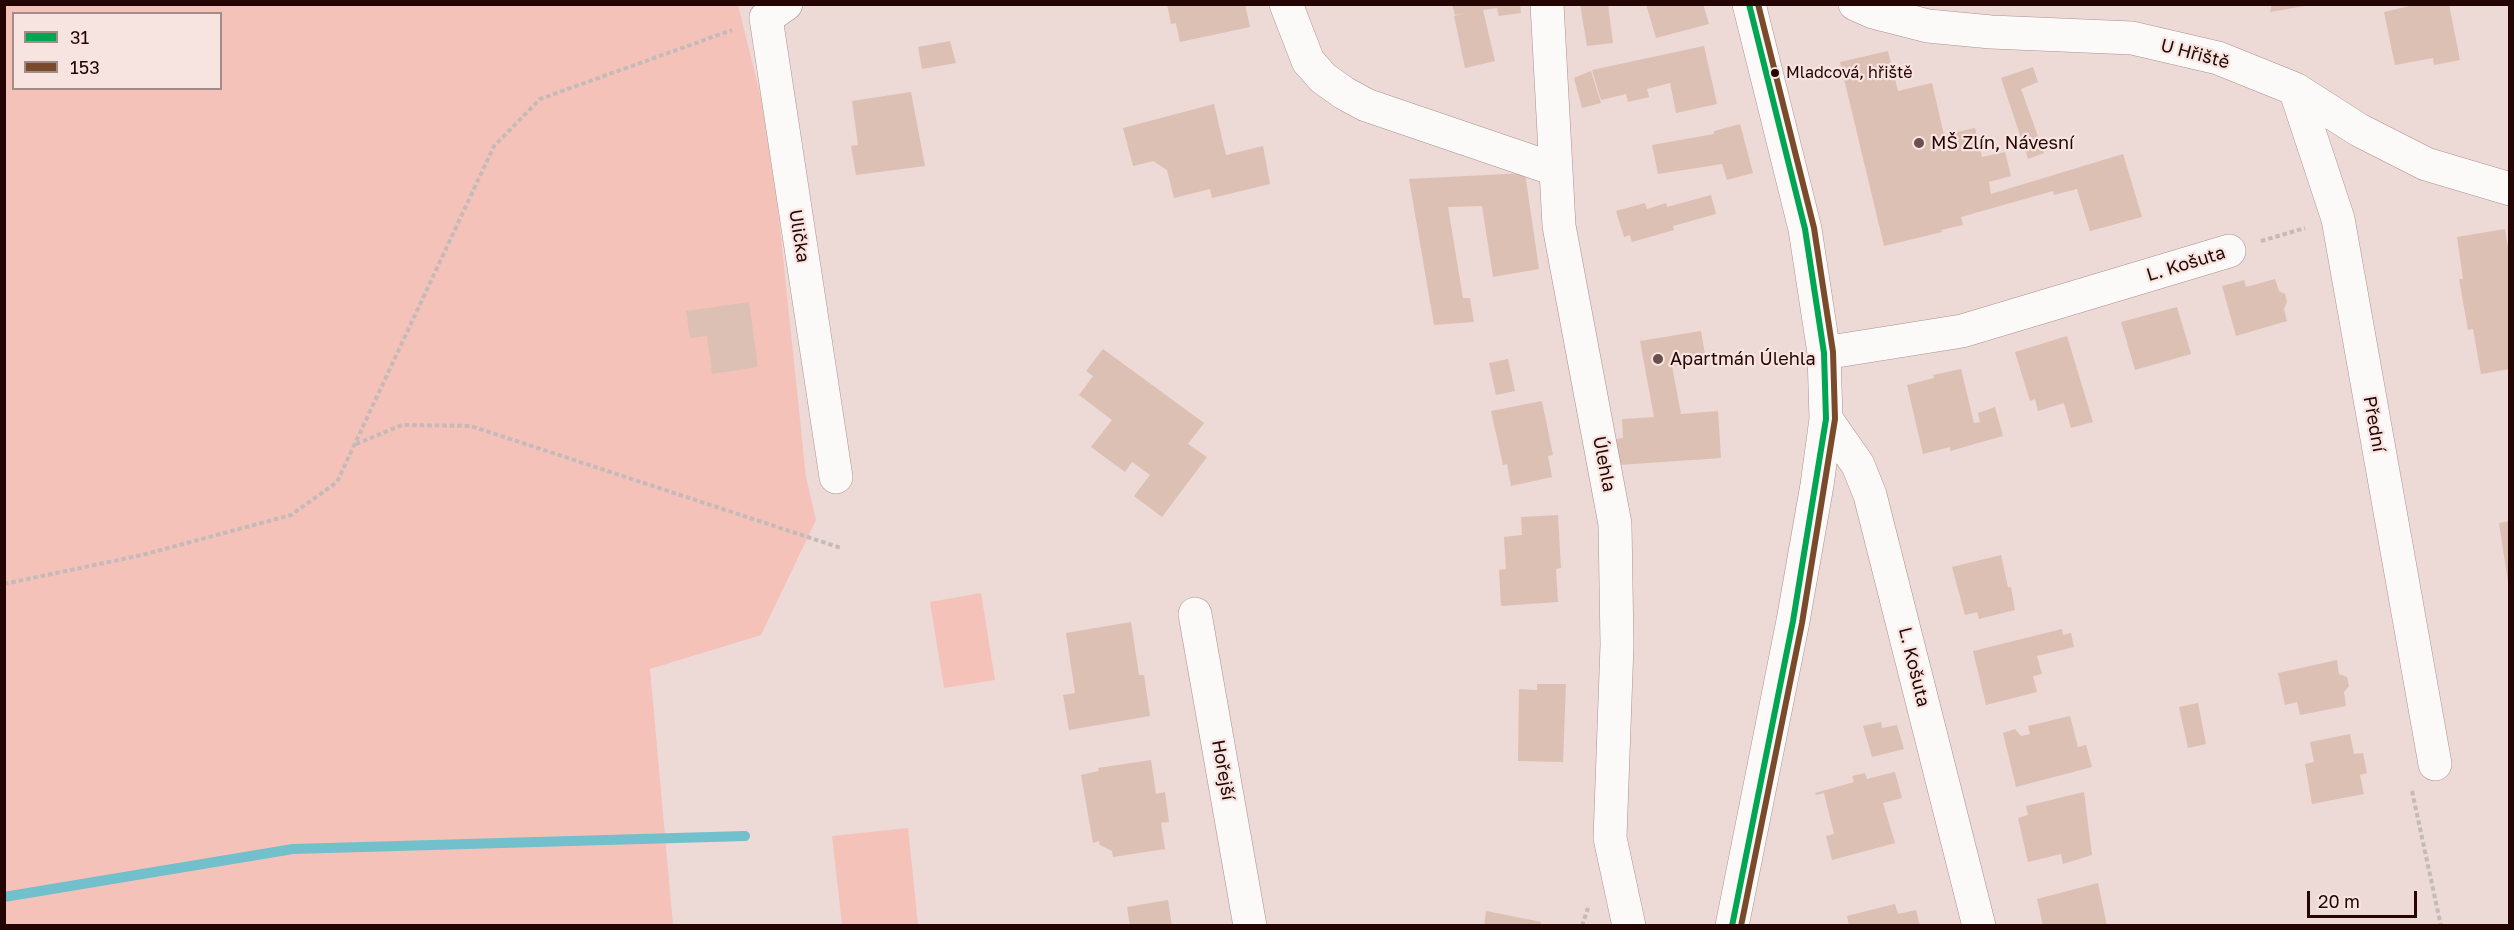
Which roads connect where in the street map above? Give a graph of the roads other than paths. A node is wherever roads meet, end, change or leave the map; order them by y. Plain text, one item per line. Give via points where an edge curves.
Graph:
1 (1286, 4) edge
2 (1547, 4) edge
3 (1749, 4) edge
4 (1855, 4) edge
5 (772, 9) edge
6 (2295, 89) junction
7 (1554, 169) junction
8 (2510, 189) edge
9 (2229, 251) road end
10 (1824, 353) junction
11 (1826, 419) junction
12 (836, 477) dead end
13 (1195, 615) dead end
14 (2422, 772) road end
15 (1250, 926) edge
16 (1629, 926) edge
17 (1732, 926) edge
18 (1979, 926) edge

1 - 7 street via 1308,61 1344,93 1366,105
2 - 7 street, Úlehla
3 - 10 street via 1804,229
4 - 6 street, U Hřiště via 1928,26 2132,38 2218,58
5 - 12 street, Ulička
6 - 8 street, U Hřiště via 2360,130 2426,164
6 - 14 street, Přední via 2338,219
7 - 16 street, Úlehla via 1559,226 1615,524 1617,645 1610,838
9 - 10 street, L. Košuta via 1962,331
10 - 11 street
11 - 17 street via 1799,587
11 - 18 street, L. Košuta via 1858,465 1870,495
13 - 15 street, Hořejší

